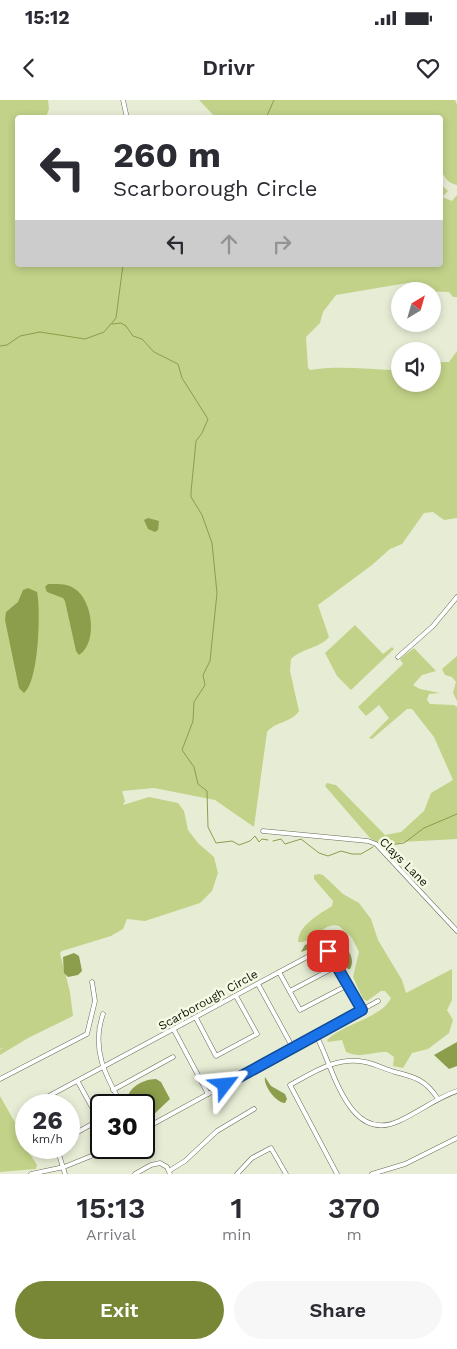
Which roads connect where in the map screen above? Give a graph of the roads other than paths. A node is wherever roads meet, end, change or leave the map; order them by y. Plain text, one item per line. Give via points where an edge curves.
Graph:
1 (123, 100) edge
2 (126, 115) edge
3 (457, 597) edge
4 (398, 657) dead end
5 (262, 831) dead end
6 (457, 931) edge
7 (338, 966) junction
8 (279, 972) junction
9 (92, 982) dead end
10 (258, 984) junction
11 (348, 985) junction
12 (290, 991) junction
13 (236, 996) junction
14 (378, 1001) dead end
15 (362, 1010) junction
16 (103, 1014) dead end
17 (196, 1018) junction
18 (174, 1030) junction
19 (88, 1031) junction
20 (98, 1033) junction
21 (316, 1035) junction
22 (293, 1048) junction
23 (173, 1057) dead end
24 (330, 1065) junction
25 (103, 1068) junction
26 (0, 1079) edge
27 (78, 1082) junction
28 (113, 1090) junction
29 (457, 1091) edge
30 (54, 1094) edge
31 (115, 1094) edge
32 (208, 1094) junction
33 (438, 1099) junction
34 (254, 1109) dead end
35 (155, 1123) edge
36 (80, 1131) edge
37 (457, 1138) edge
38 (90, 1156) edge
39 (61, 1159) edge
40 (64, 1167) junction
41 (170, 1172) edge
42 (31, 1174) edge
43 (65, 1174) edge
44 (135, 1174) edge
45 (237, 1174) edge
46 (286, 1174) edge
47 (338, 1174) edge
48 (372, 1174) edge

1 - 2 street
3 - 4 street via 433,626
5 - 6 street, Clays Lane via 372,843
7 - 8 street, Scarborough Circle via 330,953 322,950
7 - 11 street, Scarborough Circle
7 - 12 street
8 - 10 street, Scarborough Circle
8 - 12 street
9 - 19 street via 95,1001
10 - 13 street, Scarborough Circle
10 - 22 street
11 - 12 street via 300,1010
11 - 15 street, Scarborough Circle
13 - 17 street, Scarborough Circle
13 - 17 street via 257,1034 250,1038 216,1056
14 - 15 street
15 - 21 street
16 - 20 street
17 - 18 street, Scarborough Circle
18 - 25 street, Scarborough Circle
18 - 32 street
19 - 20 street
19 - 26 street via 83,1037
20 - 25 street via 98,1052
21 - 22 street
21 - 24 street
22 - 32 street
23 - 28 street
24 - 33 street via 346,1060 360,1061 412,1076 428,1085
24 - 33 street via 349,1106 370,1124 393,1124
24 - 47 street via 290,1085
25 - 27 street, Scarborough Circle
25 - 28 street
27 - 30 street, Scarborough Circle
27 - 36 street via 99,1120
28 - 31 street
29 - 33 street
32 - 35 street
34 - 41 street via 217,1131
37 - 48 street via 414,1161
38 - 40 street
39 - 40 street
40 - 42 street
40 - 43 street
41 - 44 street via 164,1165 156,1163
45 - 46 street via 252,1158 271,1148

